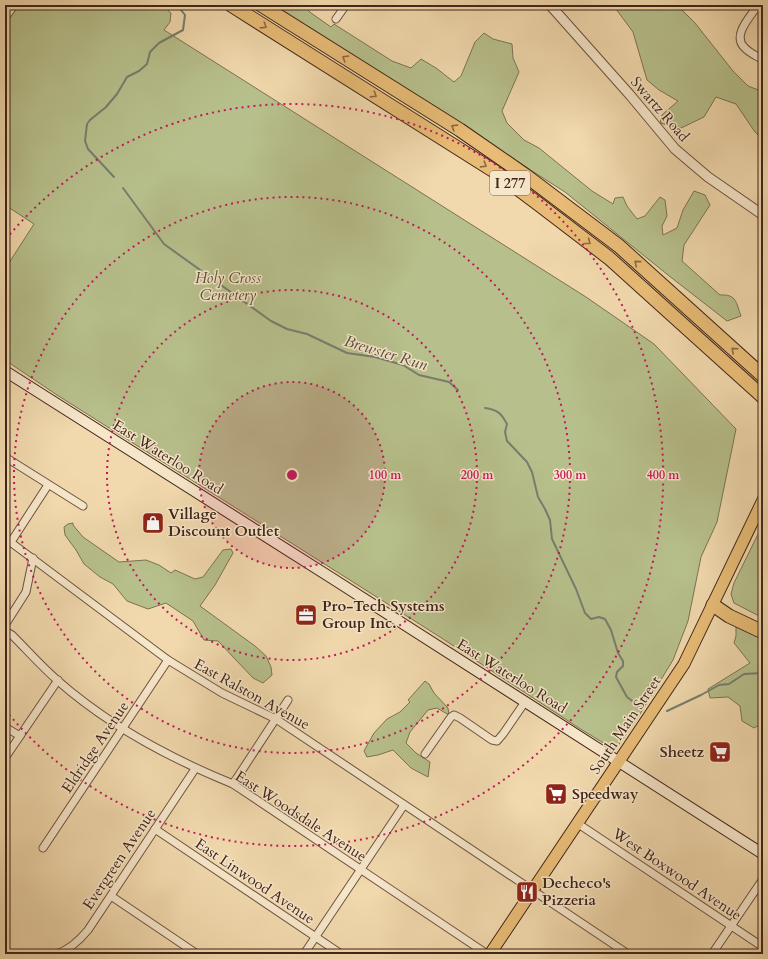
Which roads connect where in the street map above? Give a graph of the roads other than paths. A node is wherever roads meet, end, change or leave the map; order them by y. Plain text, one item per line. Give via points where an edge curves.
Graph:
1 (13, 5) edge
2 (231, 5) edge
3 (261, 5) edge
4 (346, 5) edge
5 (550, 5) edge
6 (758, 5) edge
7 (5, 16) edge
8 (336, 18) dead end
9 (763, 60) edge
10 (763, 215) edge
11 (5, 371) edge
12 (763, 376) edge
13 (763, 397) edge
14 (5, 457) edge
15 (48, 484) junction
16 (763, 500) edge
17 (83, 506) dead end
18 (8, 540) edge
19 (33, 558) junction
20 (713, 605) junction
21 (763, 623) edge
22 (5, 626) edge
23 (5, 631) edge
24 (763, 632) edge
25 (168, 660) junction
26 (58, 680) junction
27 (288, 700) dead end
28 (525, 702) junction
29 (276, 719) junction
30 (5, 727) edge
31 (122, 729) junction
32 (20, 736) junction
33 (425, 754) dead end
34 (5, 758) edge
35 (619, 761) junction
36 (195, 769) junction
37 (233, 784) junction
38 (404, 805) junction
39 (577, 823) junction
40 (155, 829) junction
41 (43, 848) dead end
42 (763, 854) edge
43 (360, 870) junction
44 (763, 879) edge
45 (533, 890) junction
46 (111, 896) junction
47 (732, 926) junction
48 (316, 937) junction
49 (763, 947) edge
50 (58, 954) edge
51 (197, 954) edge
52 (304, 954) edge
53 (341, 954) edge
54 (487, 954) edge
55 (490, 954) edge
56 (628, 954) edge
57 (712, 954) edge

1 - 7 street
2 -> 13 highway, I 277 via 487,167 537,203 609,258
12 -> 3 highway, I 277 via 619,246 546,190 481,144
4 - 8 street
5 - 10 street, Swartz Road via 675,149 708,177
6 - 9 street via 742,29 740,38 744,47
11 - 28 main road, East Waterloo Road
14 - 15 street
15 - 17 street
15 - 18 street
16 - 20 main road, South Main Street
18 - 19 street, East Ralston Avenue
19 - 22 street via 26,592
19 - 25 street, East Ralston Avenue
20 - 21 highway via 733,610
20 - 24 highway via 729,616
20 - 35 main road, South Main Street via 684,664
23 - 26 street, East Woodsdale Avenue
25 - 29 street, East Ralston Avenue via 222,693
25 - 31 street, Eldridge Avenue
26 - 31 street, East Woodsdale Avenue
26 - 32 street
27 - 29 street
28 - 33 street via 499,740 492,740 454,715
28 - 35 main road, East Waterloo Road
29 - 37 street
29 - 38 street, East Ralston Avenue
30 - 32 street
31 - 36 street, East Woodsdale Avenue
31 - 41 street, Eldridge Avenue
32 - 34 street
35 - 39 main road, South Main Street
35 - 42 main road, East Waterloo Road
36 - 37 street, East Woodsdale Avenue
36 - 40 street, Evergreen Avenue
37 - 43 street, East Woodsdale Avenue
38 - 43 street
38 - 45 street, East Ralston Avenue
39 - 45 main road, South Main Street
39 - 47 street, West Boxwood Avenue
40 - 46 street, Evergreen Avenue
40 - 48 street, East Linwood Avenue
43 - 48 street
43 - 54 street, East Woodsdale Avenue
44 - 47 street
45 - 55 main road, South Main Street
45 - 56 street, East Ralston Avenue
46 - 50 street, Evergreen Avenue via 82,937
46 - 51 street
47 - 49 street, West Boxwood Avenue
47 - 57 street
48 - 52 street
48 - 53 street, East Linwood Avenue

